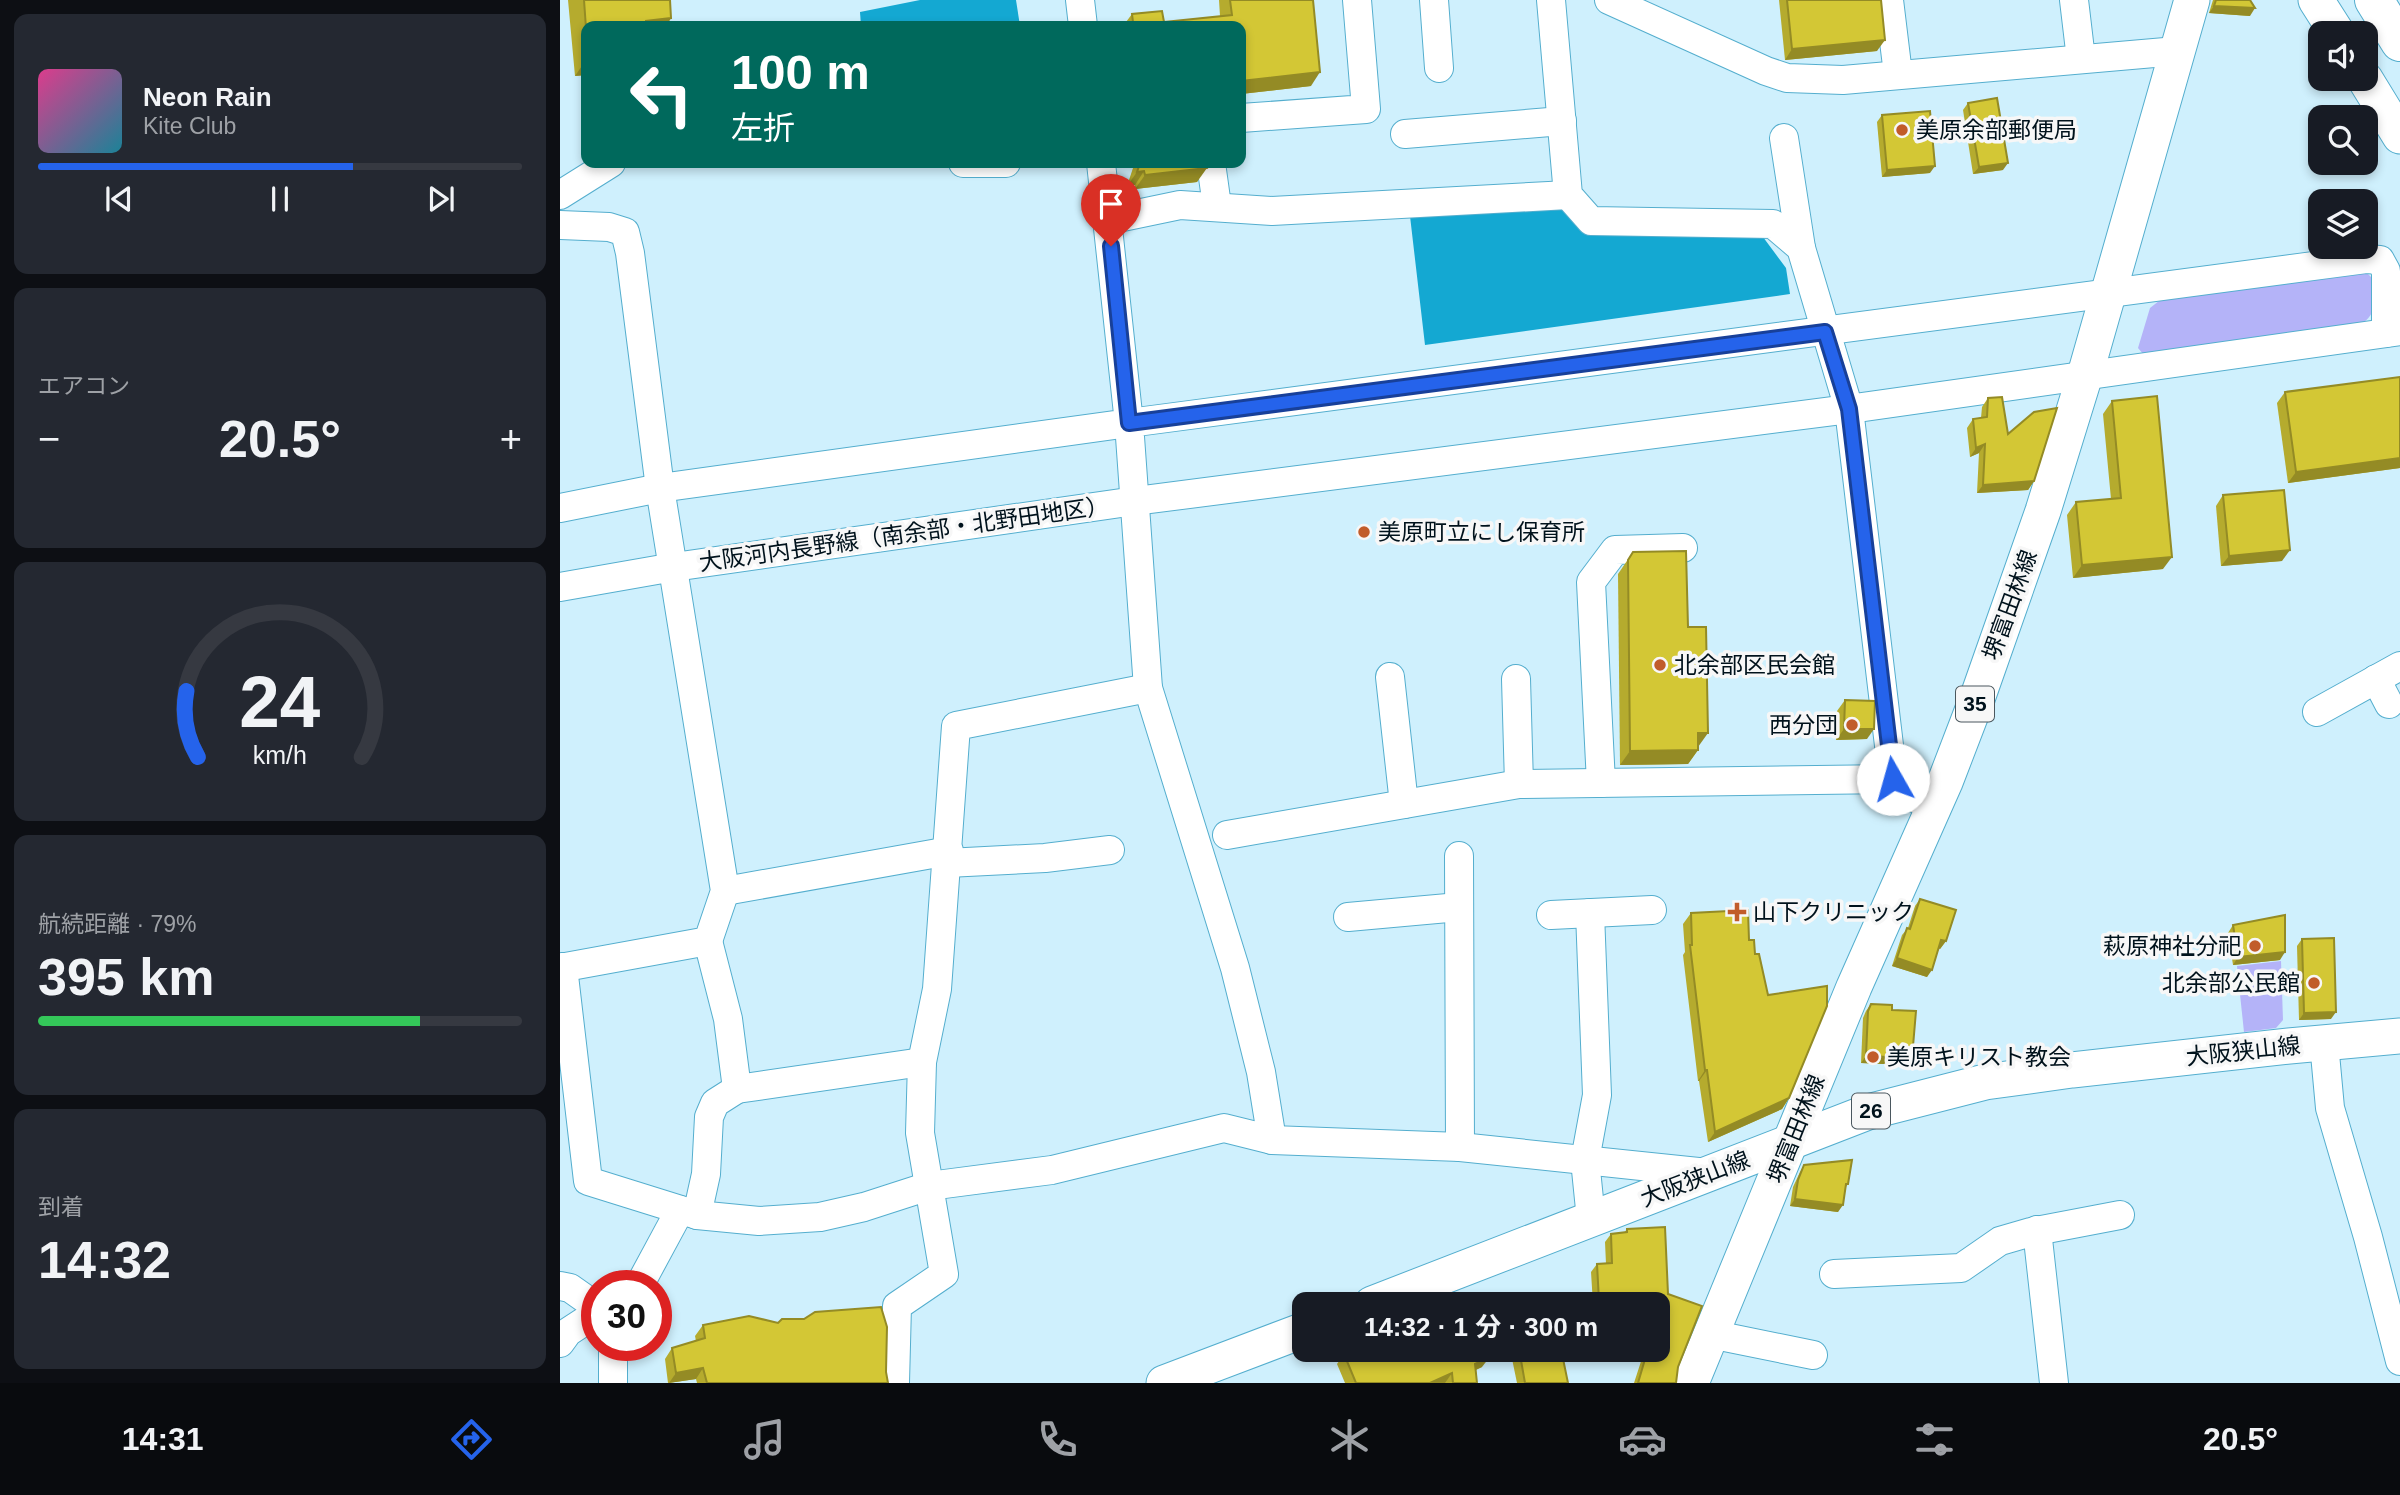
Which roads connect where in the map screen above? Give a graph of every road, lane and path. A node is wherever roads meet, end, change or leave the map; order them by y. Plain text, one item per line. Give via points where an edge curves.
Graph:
1 (1080, 0) edge
2 (1357, 0) edge
3 (1434, 0) edge
4 (1551, 0) edge
5 (1609, 0) edge
6 (1889, 0) edge
7 (2074, 0) edge
8 (2192, 0) edge
9 (2316, 0) edge
10 (2374, 0) edge
11 (1082, 21) edge
12 (2329, 21) edge
13 (2400, 42) edge
14 (2177, 51) junction
15 (2081, 59) junction
16 (1439, 68) dead end
17 (1898, 74) junction
18 (2372, 91) edge
19 (1246, 118) edge
20 (1562, 121) junction
21 (1405, 134) dead end
22 (2400, 136) edge
23 (1784, 138) dead end
24 (603, 168) edge
25 (1102, 168) edge
26 (1212, 168) edge
27 (560, 195) edge
28 (1568, 195) junction
29 (1217, 206) junction
30 (1108, 220) junction
31 (560, 225) edge
32 (1801, 248) junction
33 (2109, 291) junction
34 (1825, 332) junction
35 (2393, 332) edge
36 (2085, 375) junction
37 (1849, 409) junction
38 (1129, 423) junction
39 (660, 488) junction
40 (1135, 501) junction
41 (560, 508) edge
42 (1683, 548) edge
43 (674, 567) junction
44 (560, 587) edge
45 (1390, 677) dead end
46 (1516, 679) dead end
47 (2388, 683) edge
48 (1148, 688) junction
49 (2316, 712) dead end
50 (1893, 779) junction
51 (1601, 783) junction
52 (1519, 784) junction
53 (1404, 804) junction
54 (1934, 806) junction
55 (1227, 835) dead end
56 (1110, 850) dead end
57 (1459, 856) dead end
58 (948, 857) junction
59 (726, 891) junction
60 (1459, 908) junction
61 (1652, 910) dead end
62 (1590, 913) junction
63 (1551, 915) dead end
64 (1348, 917) dead end
65 (708, 941) junction
66 (562, 968) edge
67 (2400, 1036) edge
68 (2324, 1043) junction
69 (922, 1062) junction
70 (737, 1089) junction
71 (1272, 1140) junction
72 (1791, 1141) junction
73 (1460, 1147) junction
74 (1585, 1160) junction
75 (1712, 1173) junction
76 (929, 1186) junction
77 (688, 1213) junction
78 (2120, 1215) dead end
79 (1591, 1219) junction
80 (2037, 1230) junction
81 (650, 1270) edge
82 (1835, 1274) dead end
83 (560, 1286) edge
84 (1403, 1292) edge
85 (581, 1296) edge
86 (581, 1323) edge
87 (1710, 1334) junction
88 (1292, 1335) edge
89 (560, 1343) edge
90 (1813, 1355) dead end
91 (613, 1361) edge
92 (2400, 1361) edge
93 (613, 1383) edge
94 (895, 1383) edge
95 (1164, 1383) edge
96 (1691, 1383) edge
97 (2054, 1383) edge

1 - 11 street
2 - 19 street via 1366,109
3 - 16 street
4 - 20 street
5 - 17 street via 1787,78 1843,80
6 - 17 street
7 - 15 street
8 - 14 main road, 堺富田林線 / 35
9 - 12 main road
10 - 13 highway
14 - 15 street
14 - 33 main road, 堺富田林線 / 35
15 - 17 street
18 - 22 main road
20 - 21 street
20 - 28 street
23 - 32 street
24 - 27 street
25 - 30 street
26 - 29 street
28 - 29 street via 1272,211
28 - 32 street via 1591,221 1773,224
29 - 30 street via 1180,205
30 - 38 street
31 - 39 street via 625,232
32 - 34 street
33 - 34 street
33 - 35 street via 2380,260 2386,271
33 - 36 main road, 堺富田林線 / 35
34 - 37 street
34 - 38 street
35 - 36 street, 大阪河内長野線（南余部・北野田地区）
36 - 37 street, 大阪河内長野線（南余部・北野田地区）
36 - 54 main road, 堺富田林線 / 35 via 2043,511
37 - 40 street, 大阪河内長野線（南余部・北野田地区）
37 - 50 street
38 - 39 street
38 - 40 street
39 - 41 street
39 - 43 street
40 - 43 street, 大阪河内長野線（南余部・北野田地区）
40 - 48 street
42 - 51 street via 1615,550 1591,582
43 - 44 street, 大阪河内長野線（南余部・北野田地区）
43 - 59 street
45 - 53 street
46 - 52 street
47 - 49 street
48 - 58 street via 956,726
48 - 71 street via 1236,968
50 - 51 street
50 - 54 street via 1907,795
51 - 52 street
52 - 53 street
53 - 55 street
54 - 72 main road, 堺富田林線 / 35
56 - 58 street via 1045,858
57 - 60 street
58 - 59 street
58 - 69 street via 937,989
59 - 65 street
60 - 64 street
60 - 73 street
61 - 62 street
62 - 63 street
62 - 74 street via 1597,1095
65 - 66 street
65 - 70 street via 728,1019
66 - 77 street via 588,1181
67 - 68 main road, 大阪狭山線 / 26
68 - 72 main road, 大阪狭山線 / 26 via 1985,1082 1868,1112
68 - 92 street via 2330,1108
69 - 70 street
69 - 76 street via 920,1133
70 - 77 street via 715,1103 709,1117 706,1174
71 - 73 street
71 - 76 street via 1224,1128 1052,1170
72 - 75 main road, 大阪狭山線 / 26
72 - 87 main road, 堺富田林線 / 35
73 - 74 street
74 - 75 street
74 - 79 street
75 - 79 main road, 大阪狭山線 / 26
76 - 77 street via 821,1217 759,1221
76 - 94 street via 944,1274 897,1306
77 - 81 street
78 - 80 street
79 - 84 main road, 大阪狭山線 / 26
80 - 82 street via 2000,1241 1961,1268
80 - 97 street
83 - 85 street
86 - 89 street
87 - 90 street
87 - 96 main road, 堺富田林線 / 35
88 - 95 main road
91 - 93 street

